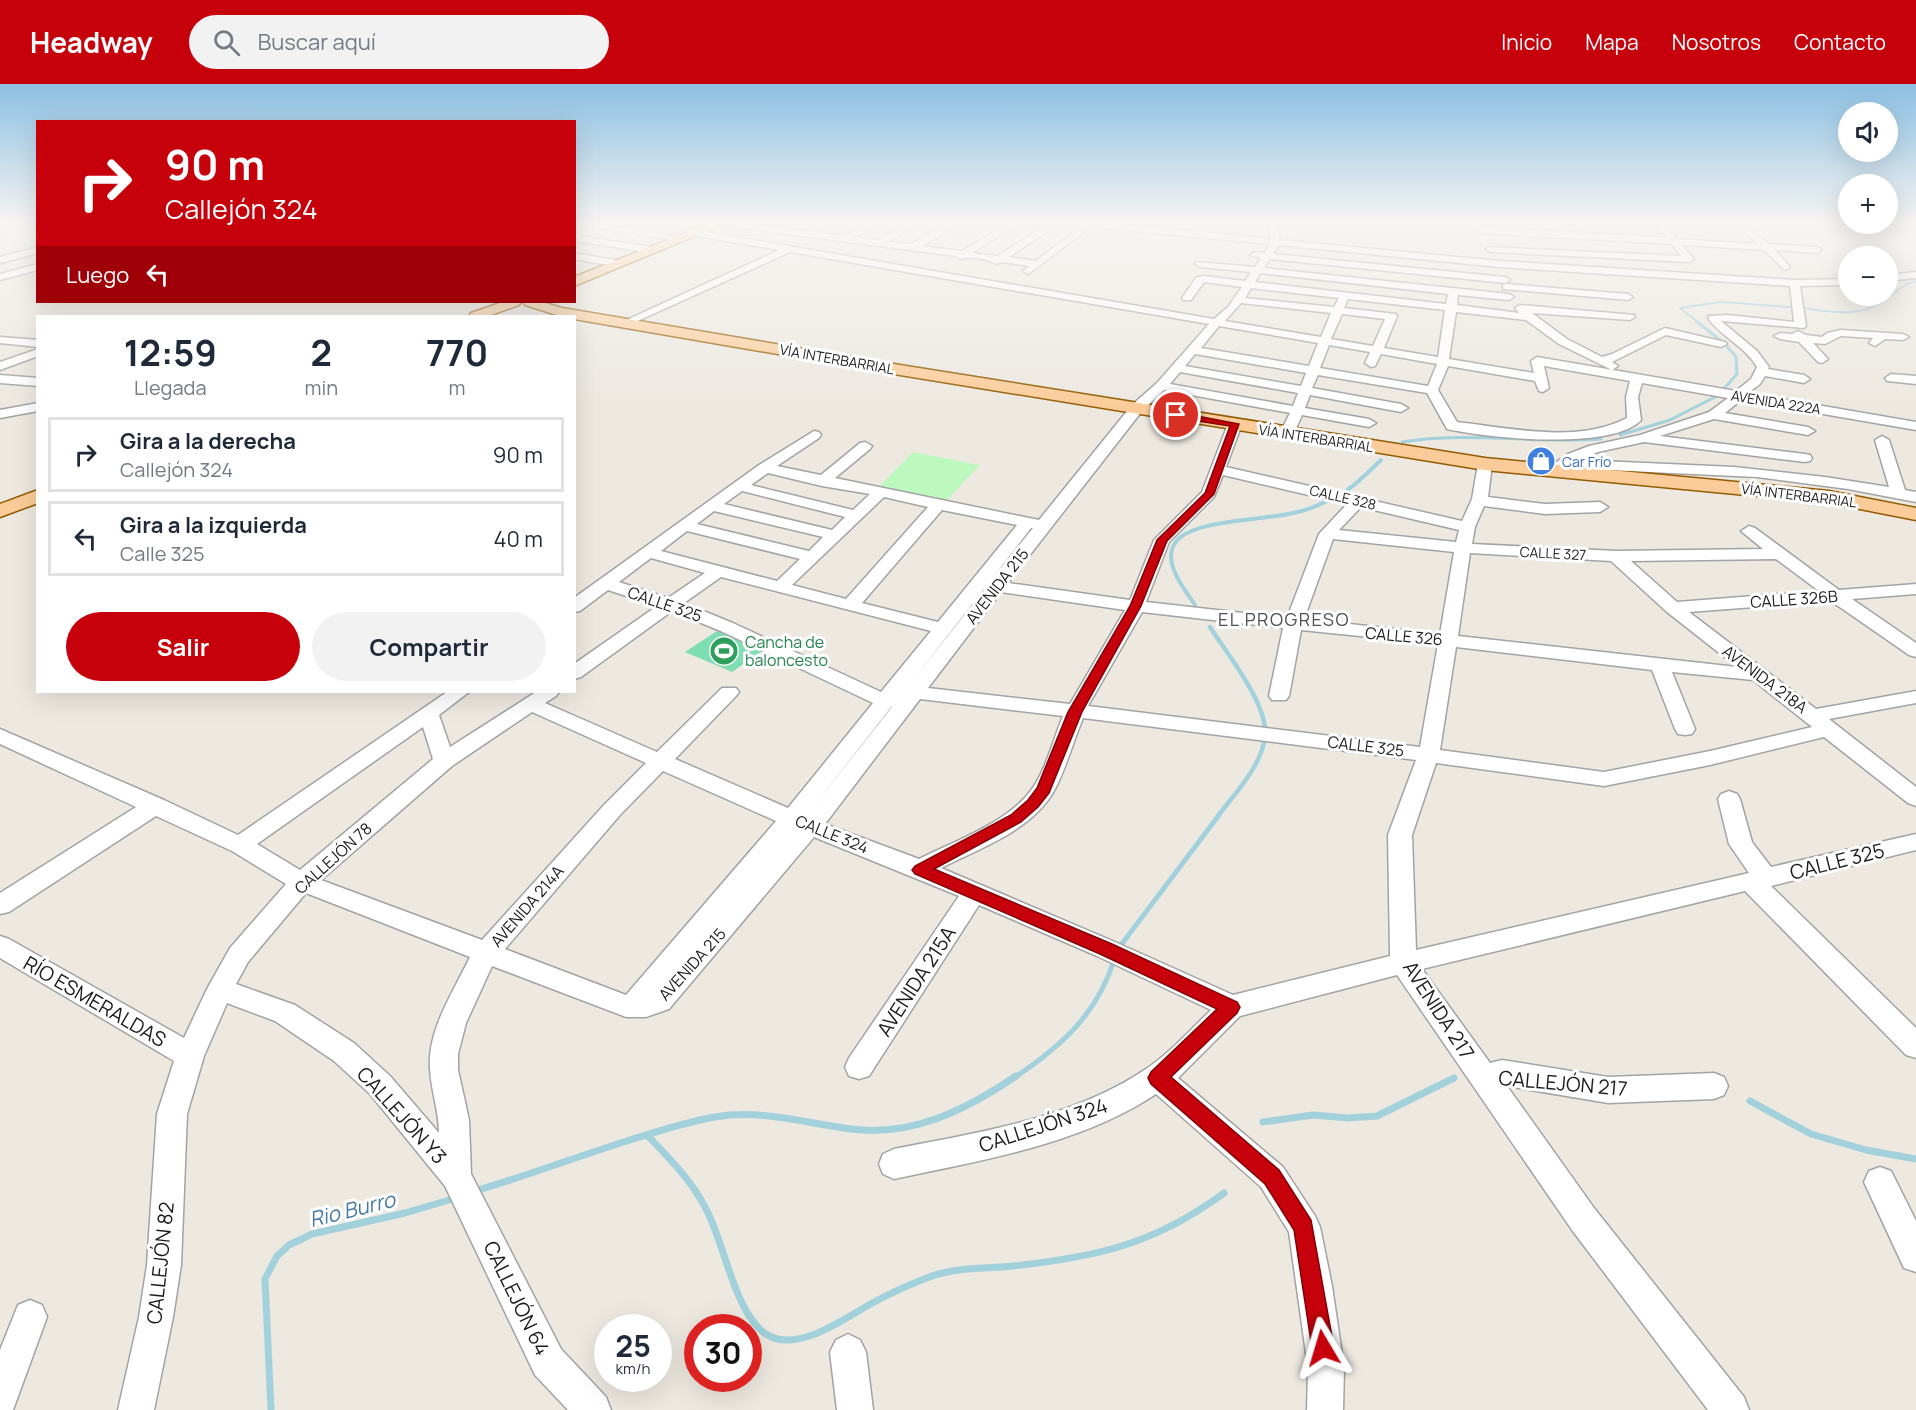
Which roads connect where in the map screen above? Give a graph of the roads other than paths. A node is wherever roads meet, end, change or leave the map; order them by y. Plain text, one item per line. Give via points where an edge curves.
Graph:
1 (1795, 283) edge
2 (710, 284) edge
3 (993, 284) edge
4 (1198, 284) edge
5 (1239, 284) edge
6 (1349, 284) edge
7 (1384, 284) edge
8 (1455, 284) edge
9 (1491, 284) edge
10 (1506, 284) edge
11 (1248, 285) junction
12 (1507, 288) junction
13 (1454, 292) junction
14 (1344, 296) junction
15 (1628, 297) dead end
16 (1187, 298) dead end
17 (1238, 300) junction
18 (511, 305) edge
19 (546, 305) edge
20 (1287, 305) junction
21 (1451, 308) junction
22 (1520, 309) junction
23 (1337, 311) junction
24 (479, 315) edge
25 (491, 315) edge
26 (1528, 317) junction
27 (1630, 318) dead end
28 (627, 322) junction
29 (1216, 323) junction
30 (1798, 330) junction
31 (1728, 332) junction
32 (0, 340) edge
33 (1910, 340) edge
34 (1323, 341) junction
35 (36, 344) edge
36 (1721, 344) dead end
37 (1262, 346) junction
38 (1193, 350) junction
39 (1378, 351) junction
40 (36, 353) edge
41 (1822, 359) dead end
42 (1600, 361) junction
43 (1442, 362) junction
44 (0, 366) edge
45 (1177, 368) junction
46 (1312, 371) junction
47 (1761, 372) junction
48 (1541, 378) junction
49 (1637, 378) junction
50 (1891, 378) dead end
51 (0, 379) edge
52 (1362, 379) junction
53 (1804, 379) dead end
54 (1916, 380) edge
55 (36, 382) edge
56 (1161, 386) junction
57 (1306, 390) junction
58 (1432, 390) junction
59 (1544, 391) dead end
60 (1739, 396) junction
61 (1131, 407) junction
62 (36, 408) edge
63 (1401, 408) dead end
64 (1820, 410) junction
65 (1297, 411) junction
66 (0, 414) edge
67 (1714, 415) junction
68 (1369, 423) dead end
69 (1235, 424) junction
70 (1916, 426) edge
71 (1614, 430) junction
72 (1808, 431) junction
73 (1730, 433) junction
74 (1287, 434) junction
75 (814, 435) dead end
76 (1644, 438) junction
77 (1882, 440) dead end
78 (865, 446) dead end
79 (1605, 446) junction
80 (1805, 458) junction
81 (1485, 464) junction
82 (1558, 467) junction
83 (764, 468) junction
84 (1218, 469) junction
85 (1811, 480) junction
86 (822, 482) junction
87 (739, 486) junction
88 (36, 490) edge
89 (1898, 493) junction
90 (879, 494) junction
91 (36, 497) edge
92 (1916, 497) edge
93 (1356, 500) junction
94 (1479, 501) junction
95 (0, 504) edge
96 (711, 506) junction
97 (937, 506) junction
98 (1600, 507) dead end
99 (0, 511) edge
100 (1916, 514) edge
101 (856, 515) junction
102 (1035, 525) junction
103 (685, 526) junction
104 (1467, 527) junction
105 (1749, 531) dead end
106 (1327, 534) junction
107 (833, 535) junction
108 (1463, 548) junction
109 (649, 553) junction
110 (1779, 554) junction
111 (1616, 556) junction
112 (812, 557) junction
113 (718, 571) junction
114 (606, 584) junction
115 (988, 585) junction
116 (781, 586) junction
117 (1916, 589) edge
118 (1836, 596) junction
119 (851, 604) junction
120 (672, 605) junction
121 (576, 606) edge
122 (1136, 606) junction
123 (1673, 608) junction
124 (1293, 626) junction
125 (943, 629) junction
126 (1448, 640) junction
127 (1916, 651) edge
128 (1660, 666) junction
129 (576, 672) edge
130 (1759, 675) junction
131 (907, 689) junction
132 (729, 692) dead end
133 (458, 693) edge
134 (1279, 696) dead end
135 (1916, 697) edge
136 (539, 698) edge
137 (886, 702) junction
138 (1075, 712) junction
139 (429, 714) junction
140 (1822, 722) junction
141 (1685, 729) dead end
142 (0, 736) edge
143 (1429, 754) junction
144 (444, 761) junction
145 (661, 762) junction
146 (1916, 798) edge
147 (1729, 799) dead end
148 (156, 805) junction
149 (801, 823) junction
150 (1916, 842) edge
151 (240, 845) junction
152 (920, 870) junction
153 (1759, 880) junction
154 (302, 882) junction
155 (973, 894) junction
156 (0, 905) edge
157 (0, 946) edge
158 (485, 954) junction
159 (1403, 963) junction
160 (220, 989) junction
161 (1231, 1007) junction
162 (1916, 1046) edge
163 (190, 1056) junction
164 (859, 1068) dead end
165 (1483, 1077) junction
166 (1158, 1078) junction
167 (1714, 1086) dead end
168 (172, 1114) joint
169 (894, 1164) dead end
170 (456, 1176) junction
171 (1880, 1182) dead end
172 (1916, 1256) edge
173 (30, 1317) dead end
174 (848, 1352) dead end
175 (0, 1397) edge
176 (136, 1410) edge
177 (593, 1410) edge
178 (855, 1410) edge
179 (1325, 1410) edge
180 (1731, 1410) edge

1 - 30 street
2 - 28 street
3 - 29 street
4 - 16 street
5 - 11 street
6 - 14 street
7 - 13 street
8 - 13 street
9 - 12 street
10 - 12 street
11 - 14 street
11 - 17 street, AVENIDA 215
12 - 13 street
12 - 15 street
12 - 22 street
13 - 21 street
14 - 21 street
14 - 23 street
17 - 20 street
17 - 29 street, AVENIDA 215
18 - 19 main road
18 - 24 main road
18 - 25 main road
19 - 28 main road, VÍA INTERBARRIAL
20 - 23 street
20 - 37 street
21 - 26 street
21 - 43 street via 1443,321
22 - 26 street
22 - 27 street
23 - 34 street
23 - 39 street via 1397,316
26 - 42 street
28 - 61 main road, VÍA INTERBARRIAL
29 - 37 street
29 - 38 street, AVENIDA 215
30 - 31 street
30 - 31 street via 1713,318
30 - 33 street via 1826,341 1831,335 1850,333
30 - 41 street
31 - 47 street via 1761,361
32 - 35 street
34 - 37 street
34 - 39 street
34 - 46 street
36 - 42 street via 1665,331 1616,357
37 - 38 street
37 - 46 street
38 - 45 street, AVENIDA 215
39 - 43 street
39 - 52 street
40 - 44 street
42 - 49 street
43 - 48 street
43 - 58 street
45 - 56 street, AVENIDA 215
45 - 57 street
46 - 52 street
46 - 57 street
47 - 53 street
47 - 60 street
48 - 49 street via 1537,361
48 - 59 street
49 - 60 street, AVENIDA 222A
49 - 71 street via 1632,397 1634,420
50 - 54 street
51 - 55 street
52 - 58 street
56 - 61 street, AVENIDA 215
56 - 65 street
57 - 63 street
57 - 65 street
58 - 71 street via 1452,426 1571,436
60 - 64 street, AVENIDA 222A
60 - 67 street
61 - 69 main road, VÍA INTERBARRIAL
61 - 102 street, AVENIDA 215
62 - 66 street
64 - 70 street, AVENIDA 222A
64 - 72 street
65 - 68 street
65 - 74 street
67 - 73 street
67 - 76 street
69 - 74 main road, VÍA INTERBARRIAL
69 - 84 street
71 - 79 street
72 - 73 street
72 - 80 street via 1803,444
73 - 76 street
73 - 80 street
74 - 81 main road, VÍA INTERBARRIAL
75 - 83 street
76 - 79 street
77 - 89 street
78 - 86 street
79 - 82 street
80 - 85 street
81 - 82 main road, VÍA INTERBARRIAL
81 - 94 street, AVENIDA 217
82 - 85 street via 1734,471
82 - 100 main road, VÍA INTERBARRIAL via 1804,494
83 - 86 street
83 - 87 street
84 - 93 street, CALLE 328
84 - 122 street via 1209,494 1162,540
85 - 89 street
86 - 90 street
87 - 96 street
87 - 101 street
88 - 95 main road
89 - 92 street
90 - 97 street
90 - 101 street
91 - 99 main road
93 - 104 street, CALLE 328
93 - 106 street
94 - 98 street via 1545,509
94 - 104 street, AVENIDA 217
96 - 103 street
96 - 107 street
97 - 102 street
97 - 119 street
101 - 107 street
102 - 115 street, AVENIDA 215
103 - 109 street
103 - 112 street
104 - 108 street, AVENIDA 217
105 - 110 street
106 - 108 street, CALLE 327
106 - 124 street
107 - 112 street
108 - 111 street, CALLE 327
108 - 126 street, AVENIDA 217
109 - 113 street
109 - 114 street
110 - 111 street, CALLE 327
110 - 118 street
111 - 123 street, AVENIDA 218A
112 - 116 street
113 - 116 street
113 - 120 street
114 - 120 street, CALLE 325
114 - 121 street
115 - 122 street, CALLE 326
115 - 125 street, AVENIDA 215
115 - 131 street, AVENIDA 215
116 - 119 street
117 - 118 street, CALLE 326B
118 - 123 street, CALLE 326B
118 - 127 street
119 - 125 street
120 - 129 street
120 - 137 street, CALLE 325
122 - 124 street, CALLE 326
122 - 138 street
123 - 130 street, AVENIDA 218A
124 - 126 street, CALLE 326
124 - 134 street
125 - 131 street, AVENIDA 215
126 - 128 street, CALLE 326
126 - 143 street, AVENIDA 217
128 - 130 street, CALLE 326
128 - 141 street
130 - 140 street, AVENIDA 218A
131 - 137 street, AVENIDA 215
131 - 138 street, CALLE 325
131 - 149 street, AVENIDA 215
132 - 145 street, AVENIDA 214A
133 - 139 street
135 - 140 street, CALLE 325
136 - 144 street, CALLEJÓN 78
136 - 145 street, CALLE 324
137 - 149 street, AVENIDA 215
138 - 143 street, CALLE 325
138 - 152 street via 1044,789 1033,803 1016,819
139 - 144 street
139 - 151 street
140 - 143 street, CALLE 325 via 1710,758 1604,779
140 - 146 street, AVENIDA 218A
142 - 148 street
143 - 159 street, AVENIDA 217 via 1400,835
144 - 154 street, CALLEJÓN 78
145 - 149 street, CALLE 324
145 - 158 street, AVENIDA 214A via 612,810
147 - 153 street via 1741,844
148 - 151 street
148 - 156 street
149 - 152 street, CALLE 324
149 - 158 street, AVENIDA 215 via 664,999 649,1006 632,1007
150 - 153 street, CALLE 325
151 - 154 street
152 - 155 street, CALLE 324
153 - 159 street, CALLE 325
153 - 162 street
154 - 158 street
154 - 160 street, CALLEJÓN 78 via 239,955
155 - 161 street, CALLE 324
155 - 164 street, AVENIDA 215A
157 - 163 street, RÍO ESMERALDAS
158 - 170 street, AVENIDA 214A via 452,1023 444,1054 454,1120
159 - 161 street, CALLE 325
159 - 165 street, AVENIDA 217
160 - 163 street, CALLEJÓN 78
160 - 170 street, CALLEJÓN Y3 via 285,1013 344,1052 380,1084
161 - 166 street, CALLEJÓN 324
163 - 168 street, CALLEJÓN 78
165 - 167 street, CALLEJÓN 217 via 1502,1073 1608,1090
165 - 180 street, AVENIDA 217 via 1583,1219
166 - 169 street, CALLEJÓN 324 via 1103,1109 999,1143
166 - 179 street via 1272,1177 1304,1227 1326,1368
168 - 176 street, CALLEJÓN 82 via 164,1265
170 - 177 street, CALLEJÓN 64 via 548,1362
171 - 172 street
173 - 175 street
174 - 178 street

